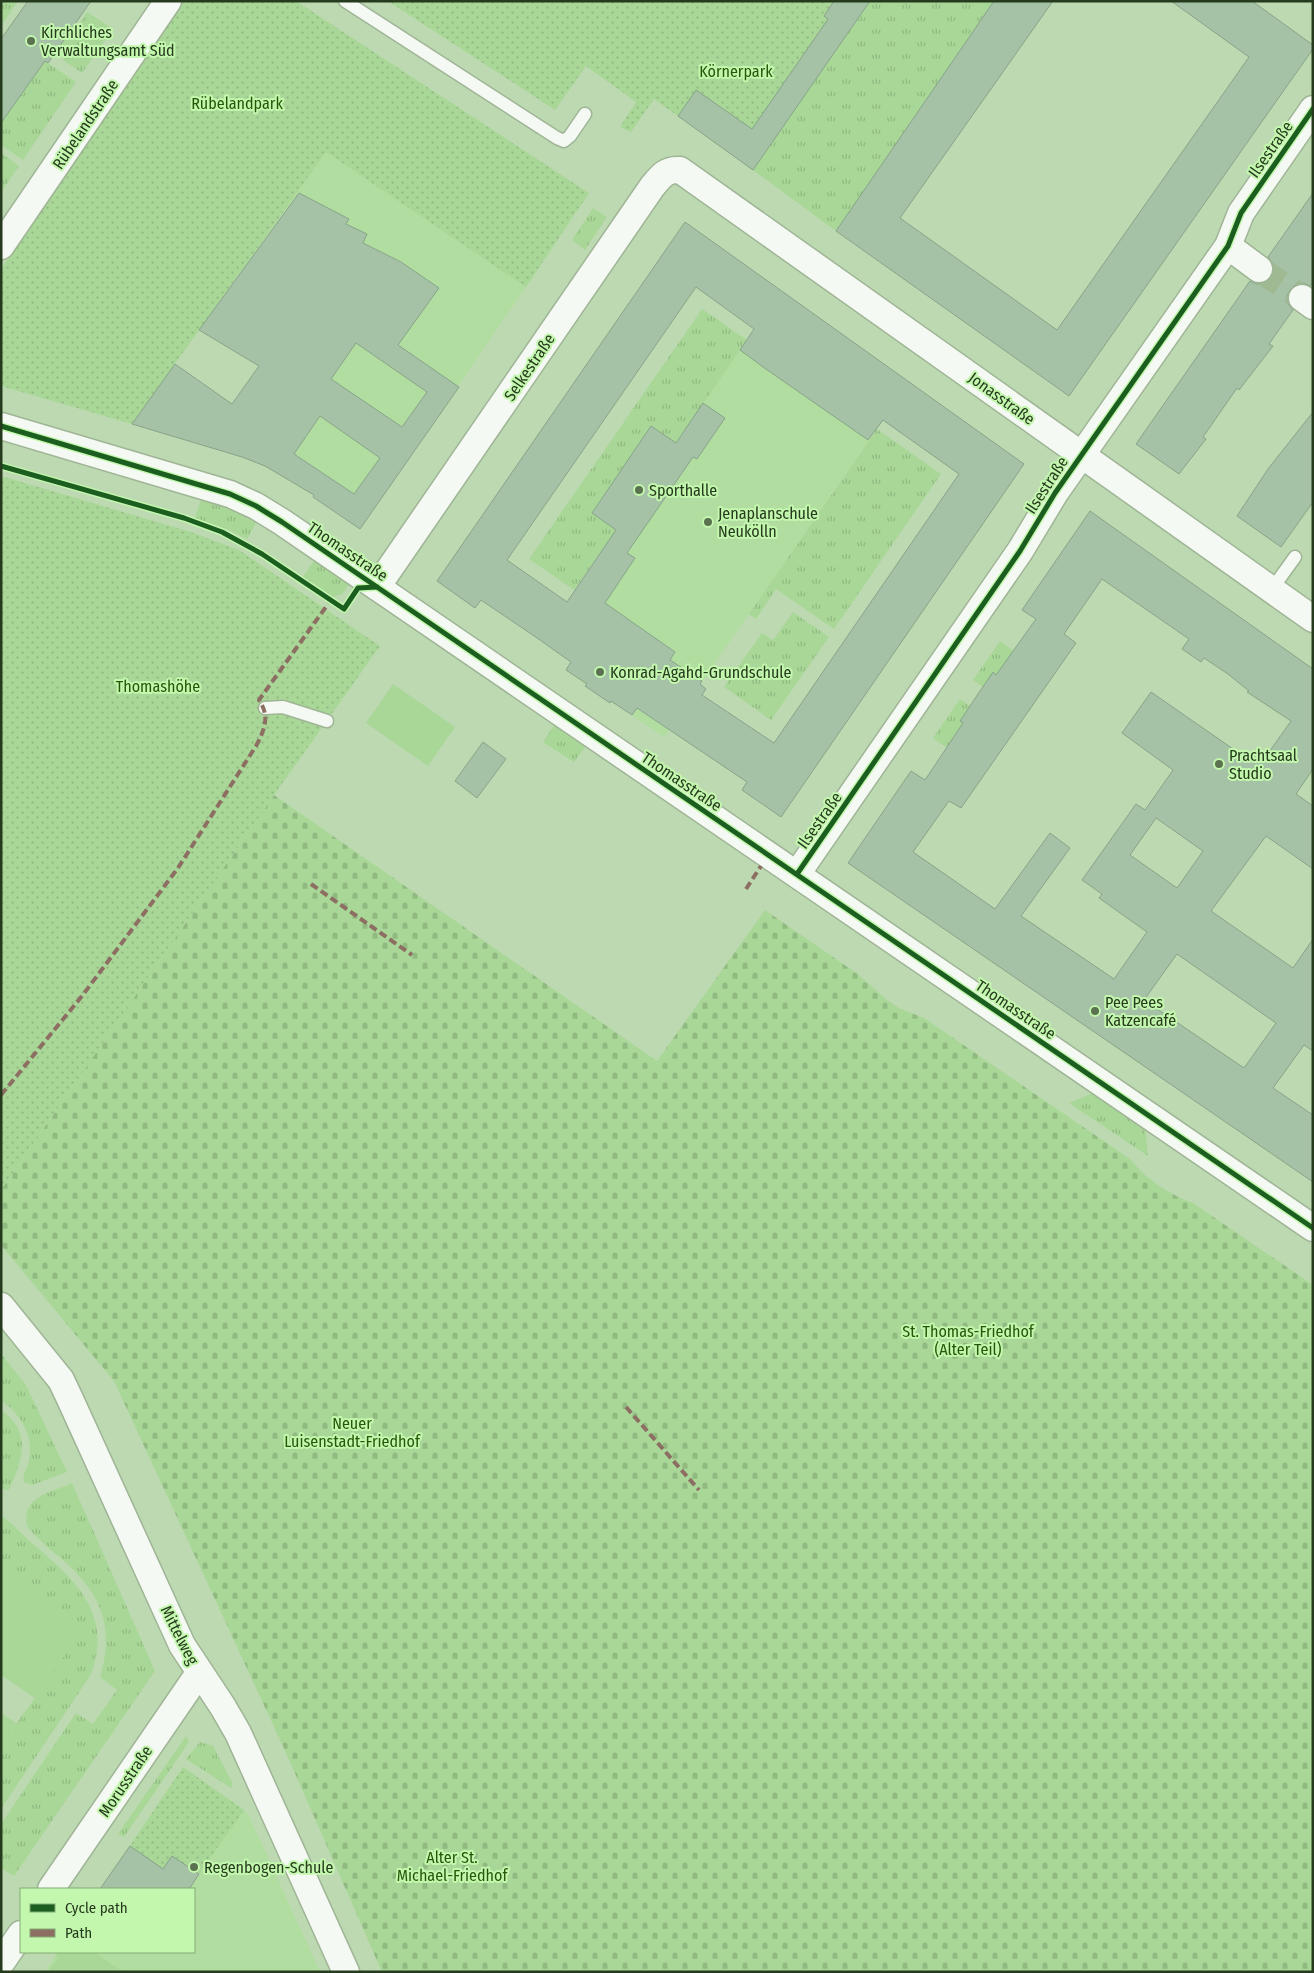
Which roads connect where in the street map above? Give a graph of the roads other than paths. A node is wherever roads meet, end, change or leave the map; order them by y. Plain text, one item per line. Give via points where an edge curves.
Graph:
1 (168, 1) edge
2 (345, 1) edge
3 (1313, 109) edge
4 (586, 114) dead end
5 (691, 177) joint
6 (1, 246) edge
7 (1228, 246) junction
8 (1259, 269) tunnel mouth
9 (1, 426) edge
10 (1081, 455) junction
11 (1294, 557) dead end
12 (377, 586) junction
13 (1272, 589) junction
14 (1310, 612) edge
15 (265, 708) dead end
16 (327, 721) dead end
17 (797, 874) junction
18 (1313, 1228) edge
19 (1, 1306) edge
20 (200, 1673) junction
21 (53, 1888) edge
22 (20, 1935) edge
23 (1, 1963) edge
24 (346, 1972) edge

1 - 6 street, Rübelandstraße
2 - 4 lane via 557,138 564,141
3 - 7 street, Ilsestraße via 1241,213
5 - 10 street, Jonasstraße
5 - 12 street, Selkestraße via 680,170 670,169 652,187
7 - 8 street
7 - 10 street, Ilsestraße
9 - 12 street, Thomasstraße via 230,494 282,522
10 - 13 street, Jonasstraße
10 - 17 street, Ilsestraße via 1014,559
11 - 13 lane
12 - 17 street, Thomasstraße
13 - 14 street, Jonasstraße
15 - 16 lane via 284,707
17 - 18 street, Thomasstraße
19 - 20 street, Mittelweg via 67,1393 182,1645
20 - 21 street, Morusstraße
20 - 24 street, Mittelweg via 238,1733
22 - 23 street

